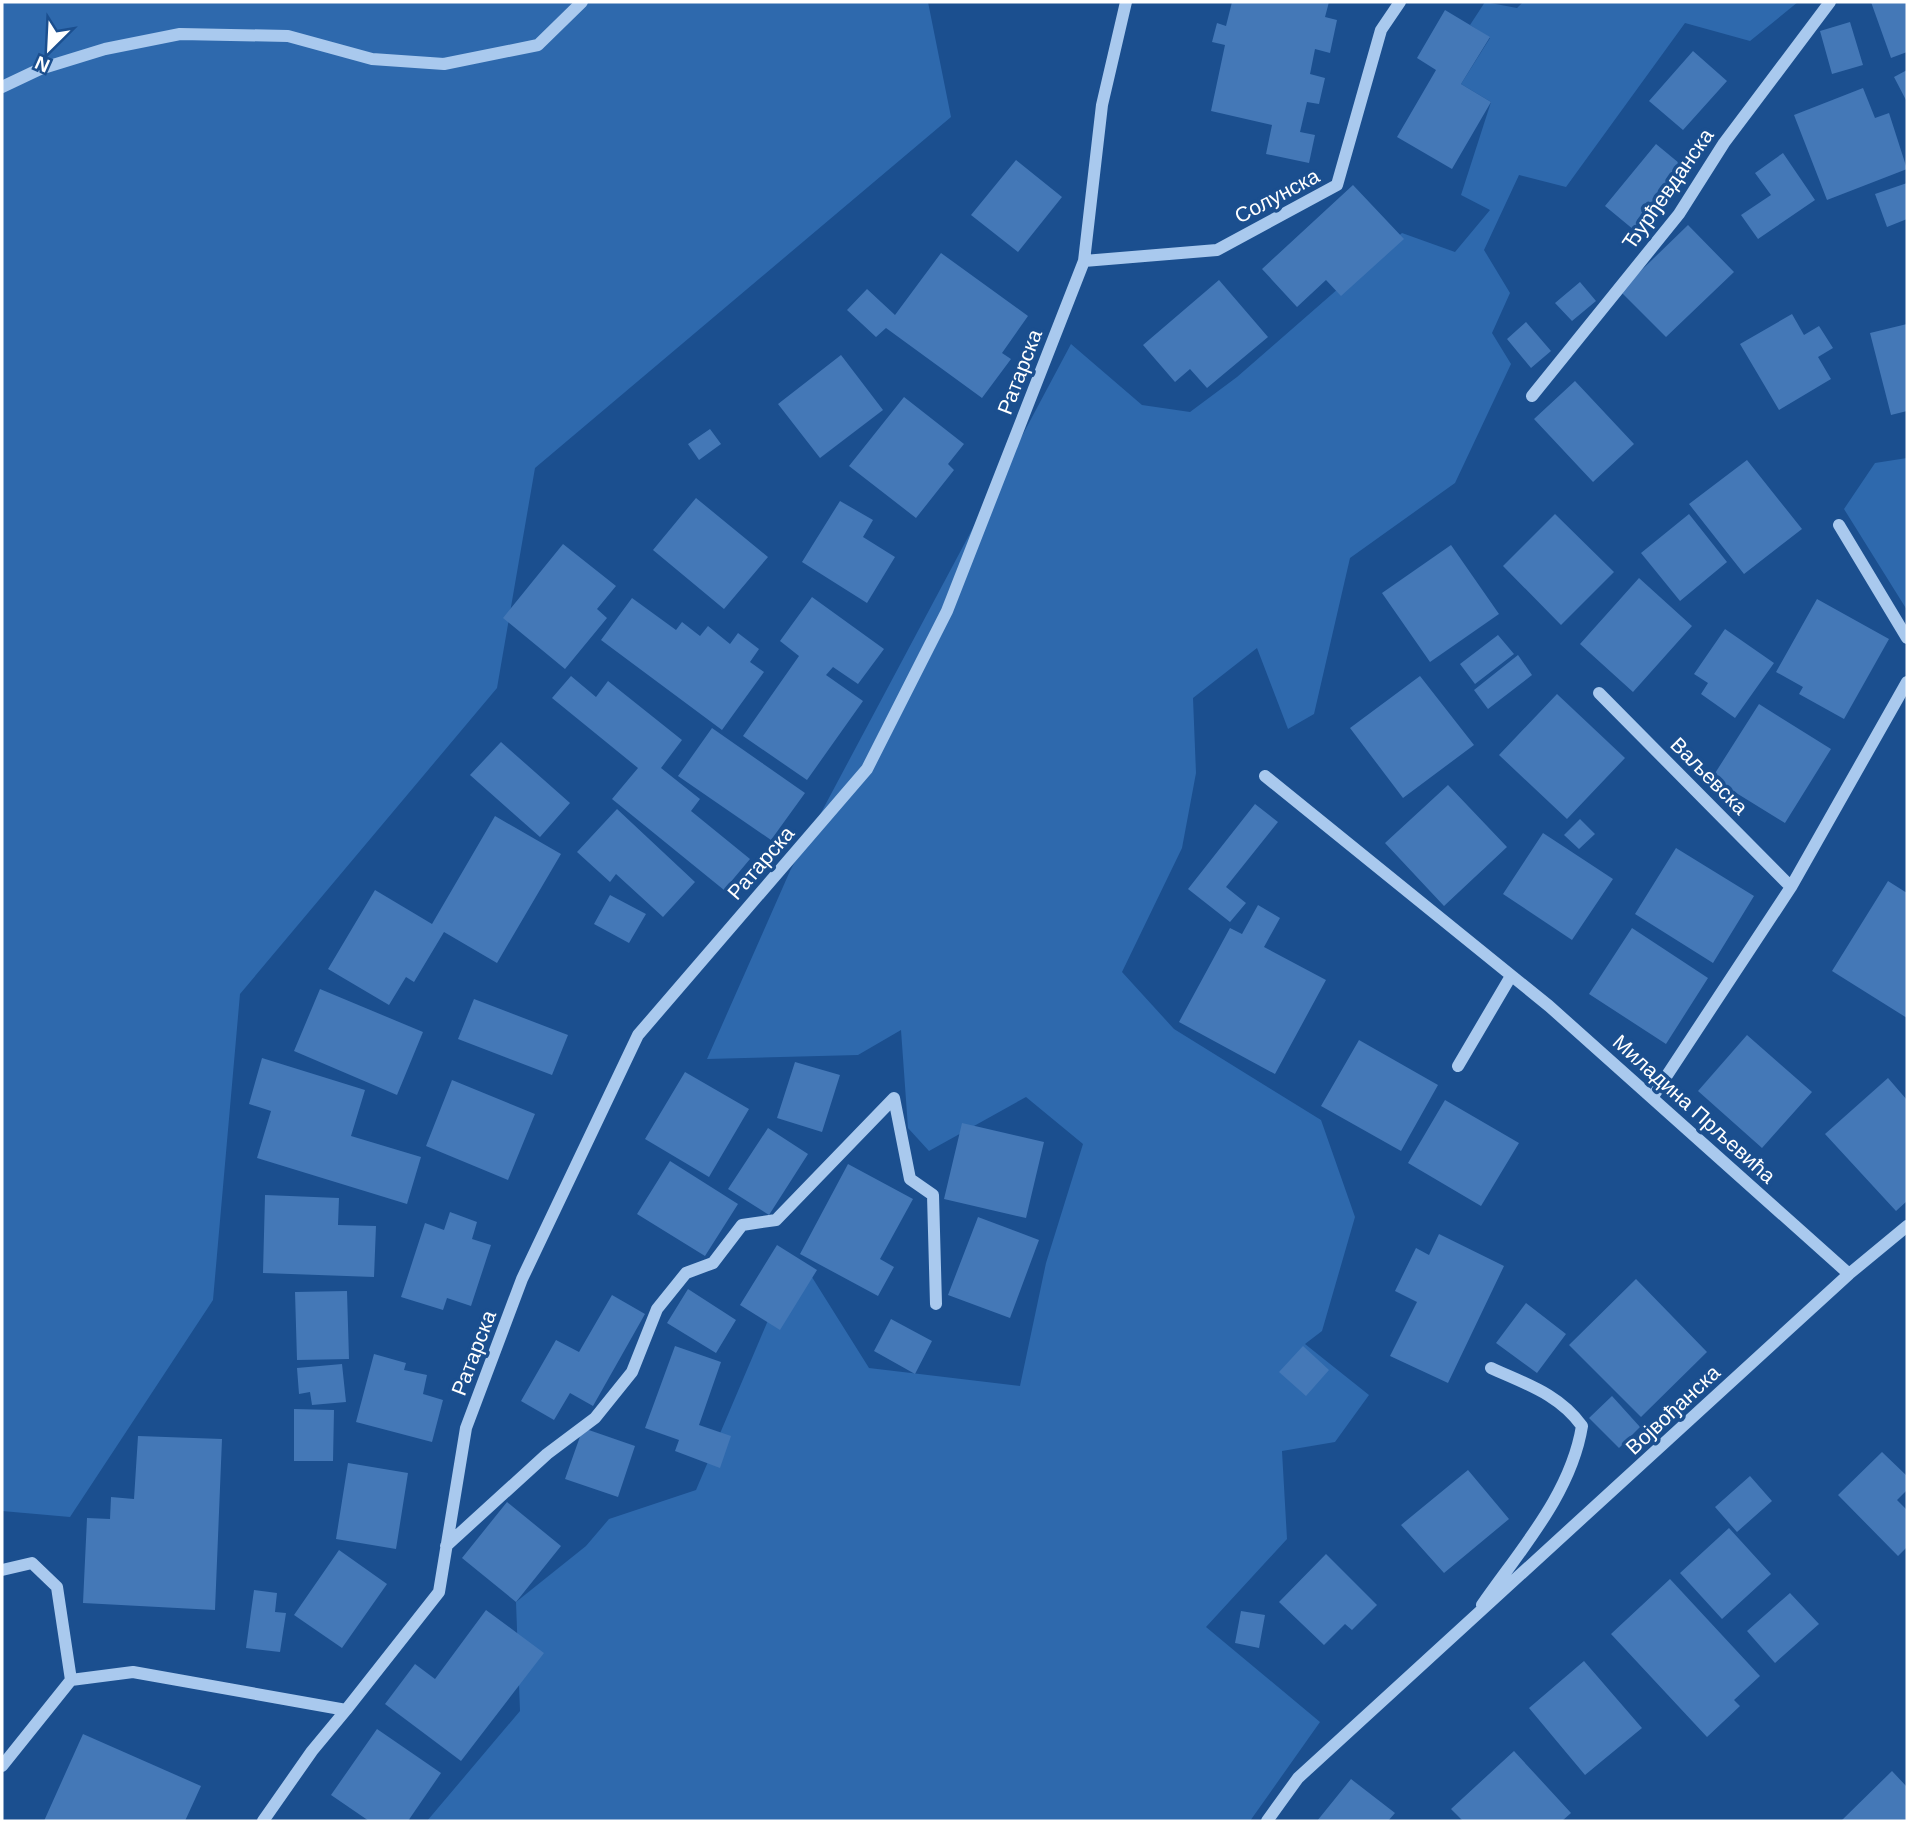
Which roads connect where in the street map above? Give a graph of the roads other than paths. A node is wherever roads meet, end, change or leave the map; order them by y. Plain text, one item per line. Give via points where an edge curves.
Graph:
1 (582, 2) edge
2 (1126, 2) edge
3 (1400, 2) edge
4 (1830, 2) edge
5 (2, 87) edge
6 (1084, 261) junction
7 (1532, 396) dead end
8 (1839, 525) dead end
9 (1907, 638) edge
10 (1907, 682) edge
11 (1599, 693) dead end
12 (1265, 776) dead end
13 (1791, 887) junction
14 (1511, 976) junction
15 (1458, 1066) dead end
16 (1652, 1098) junction
17 (1907, 1226) edge
18 (1850, 1274) junction
19 (936, 1304) dead end
20 (1491, 1368) dead end
21 (446, 1546) junction
22 (2, 1570) edge
23 (1468, 1626) junction
24 (71, 1680) junction
25 (346, 1710) junction
26 (2, 1766) edge
27 (263, 1821) edge
28 (1267, 1821) edge

1 - 5 street via 538,45 444,64 372,59 288,36 180,34 105,49 40,69
2 - 6 street, Ратарска via 1102,105
3 - 6 street, Солунска via 1381,30 1337,185 1217,250
4 - 7 street, Ђурђевданска via 1724,143 1679,214
6 - 21 street, Ратарска via 947,611 867,769 638,1035 522,1279 471,1416
8 - 9 street
10 - 13 street
11 - 13 street, Ваљевска
12 - 14 street, Миладина Прљевића
13 - 16 street
14 - 15 street
14 - 16 street, Миладина Прљевића
16 - 18 street, Миладина Прљевића
17 - 18 street, Војвођанска
18 - 23 street, Војвођанска
19 - 21 street via 933,1195 910,1179 894,1098 776,1220 743,1225 713,1263 686,1273 657,1308 632,1372 595,1418 547,1454
20 - 23 street, Војвођанска via 1553,1396 1582,1426 1578,1452 1559,1493
21 - 25 street, Ратарска via 439,1592
22 - 24 street via 32,1563 57,1587
23 - 28 street, Војвођанска via 1298,1778
24 - 25 street via 133,1672
24 - 26 street
25 - 27 street, Ратарска

